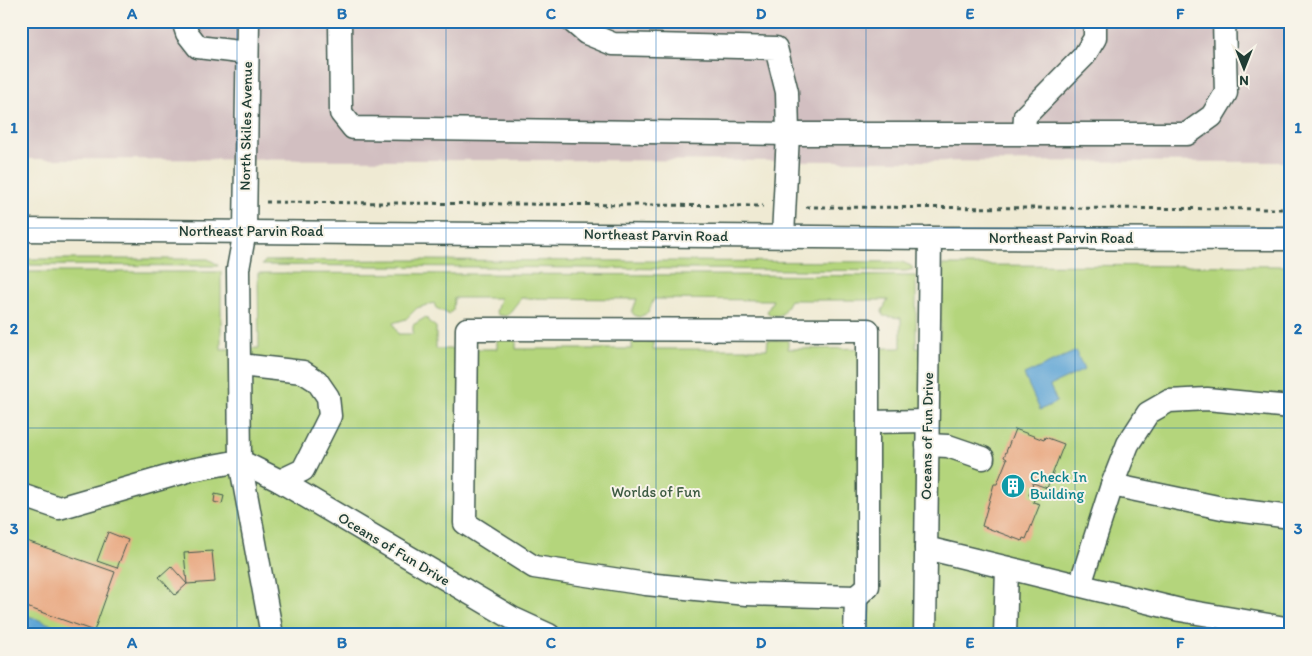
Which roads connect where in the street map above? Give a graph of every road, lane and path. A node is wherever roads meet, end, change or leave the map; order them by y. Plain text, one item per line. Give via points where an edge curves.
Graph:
1 (183, 21) edge
2 (248, 21) edge
3 (340, 21) edge
4 (572, 21) edge
5 (1095, 21) edge
6 (1224, 21) edge
7 (247, 53) junction
8 (788, 134) junction
9 (1024, 134) junction
10 (21, 230) edge
11 (246, 231) junction
12 (783, 236) junction
13 (930, 238) junction
14 (1291, 239) edge
15 (240, 365) junction
16 (1291, 406) edge
17 (927, 421) junction
18 (869, 422) junction
19 (927, 445) junction
20 (983, 458) dead end
21 (240, 461) junction
22 (280, 481) junction
23 (1112, 485) junction
24 (21, 495) edge
25 (1291, 517) edge
26 (926, 548) junction
27 (1007, 568) junction
28 (1080, 585) junction
29 (856, 597) junction
30 (1291, 629) edge
31 (272, 635) edge
32 (549, 635) edge
33 (855, 635) edge
34 (925, 635) edge
35 (1005, 635) edge

1 - 7 street via 187,33 198,47
2 - 7 street, North Skiles Avenue
3 - 8 street via 341,113 353,128
4 - 8 street via 586,33 613,44 776,48 788,92
5 - 9 street via 1095,38 1084,56 1025,116
6 - 9 street via 1226,93 1212,116 1187,134
7 - 11 street, North Skiles Avenue
8 - 9 street
8 - 12 street
10 - 11 street, Northeast Parvin Road
11 - 12 street, Northeast Parvin Road
11 - 15 street via 238,269
12 - 13 street, Northeast Parvin Road
13 - 14 street, Northeast Parvin Road
13 - 17 street, Oceans of Fun Drive
15 - 21 street
15 - 22 street via 303,372 317,381 328,397 330,416 302,470
16 - 23 street via 1207,400 1169,401 1148,413 1128,444
17 - 18 street
17 - 19 street, Oceans of Fun Drive
18 - 29 street via 868,586
18 - 29 street via 868,330 467,329 465,523 534,567 646,584 746,594
19 - 20 street via 948,446
19 - 26 street, Oceans of Fun Drive
21 - 22 street, Oceans of Fun Drive
21 - 24 street via 191,470 59,508
21 - 31 street
22 - 32 street, Oceans of Fun Drive via 512,618
23 - 25 street via 1228,509
23 - 28 street
26 - 27 street
26 - 34 street, Oceans of Fun Drive
27 - 28 street
27 - 35 street
28 - 30 street via 1180,610
29 - 33 street

